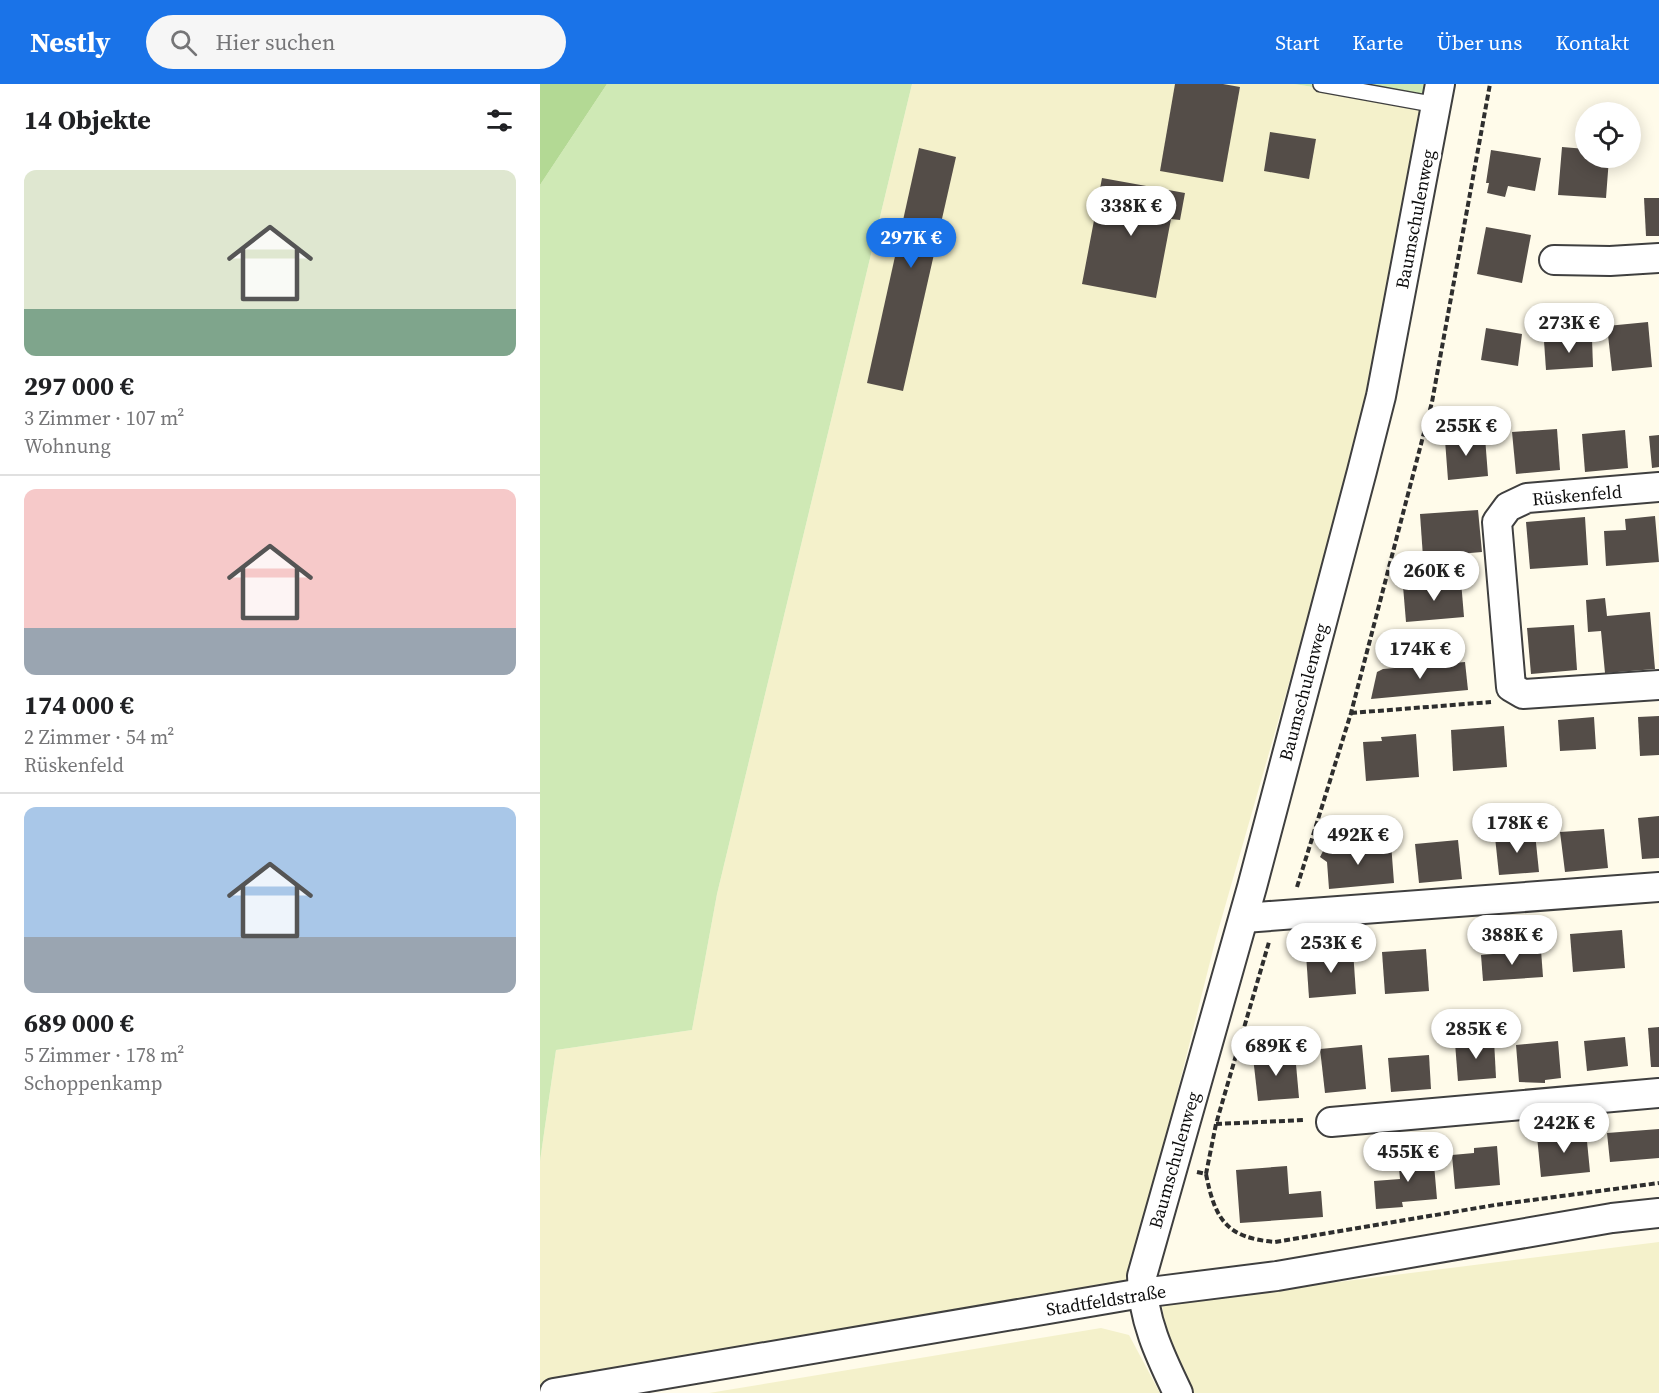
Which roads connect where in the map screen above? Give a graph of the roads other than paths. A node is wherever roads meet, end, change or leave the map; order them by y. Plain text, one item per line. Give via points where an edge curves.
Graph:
1 (1321, 84) edge
2 (1438, 94) edge
3 (1659, 258) edge
4 (1554, 260) dead end
5 (1659, 487) edge
6 (1659, 685) edge
7 (1659, 887) edge
8 (1244, 918) junction
9 (1659, 1093) edge
10 (1331, 1122) road end
11 (1659, 1213) edge
12 (1142, 1293) junction
13 (554, 1393) edge
14 (1178, 1393) edge

1 - 2 lane
2 - 8 street, Baumschulenweg via 1381,396
3 - 4 street
5 - 6 street, Rüskenfeld via 1527,498 1508,507 1497,522 1511,687 1523,694
7 - 8 street
8 - 12 street, Baumschulenweg via 1142,1276
9 - 10 street
11 - 12 street, Stadtfeldstraße via 1277,1276
12 - 13 street, Stadtfeldstraße
12 - 14 street via 1147,1317

